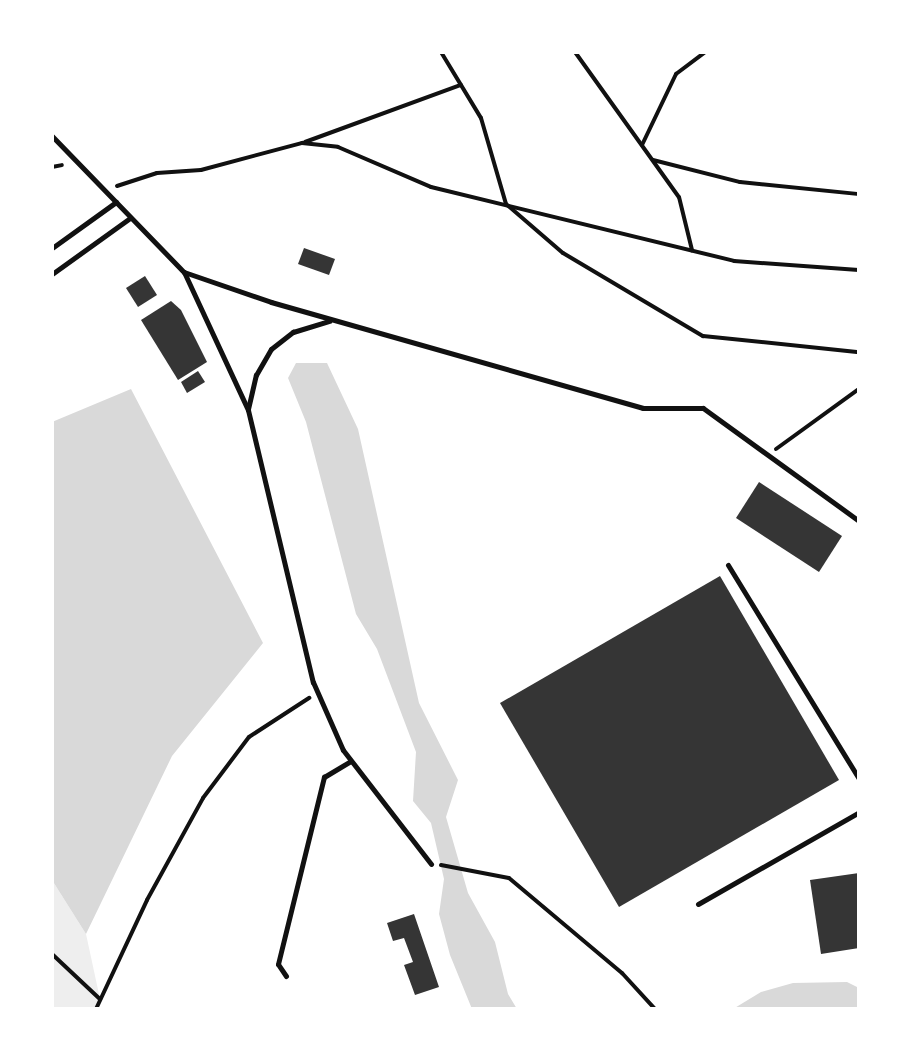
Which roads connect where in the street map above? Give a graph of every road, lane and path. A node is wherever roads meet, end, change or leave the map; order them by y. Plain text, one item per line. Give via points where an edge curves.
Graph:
1 (441, 52) edge
2 (575, 52) edge
3 (705, 52) edge
4 (461, 85) junction
5 (52, 136) edge
6 (302, 143) junction
7 (642, 145) junction
8 (652, 159) junction
9 (106, 190) junction
10 (859, 194) edge
11 (116, 202) junction
12 (506, 204) junction
13 (130, 218) junction
14 (52, 248) edge
15 (692, 250) junction
16 (859, 270) edge
17 (184, 272) junction
18 (52, 274) edge
19 (331, 320) junction
20 (859, 352) edge
21 (859, 389) edge
22 (248, 410) junction
23 (768, 455) junction
24 (859, 521) edge
25 (728, 565) dead end
26 (318, 693) junction
27 (351, 761) junction
28 (859, 779) edge
29 (859, 812) edge
30 (431, 864) joint
31 (698, 904) dead end
32 (52, 954) edge
33 (286, 976) dead end
34 (100, 999) junction
35 (96, 1009) edge
36 (655, 1009) edge

1 - 4 path
2 - 7 path
3 - 7 path via 676,74
4 - 6 path
4 - 12 path via 481,118
5 - 9 lane
6 - 9 path via 201,170 157,173
6 - 12 path via 338,147 431,187
7 - 8 path
8 - 10 path via 740,182
8 - 15 path via 679,197
9 - 11 lane
11 - 13 lane
11 - 14 lane
12 - 15 path
12 - 20 path via 563,253 703,336
13 - 17 lane
13 - 18 lane
15 - 16 path via 734,261
17 - 19 lane
17 - 22 lane
19 - 22 lane via 293,332 271,349 256,375
19 - 23 lane via 643,408 703,408
21 - 23 path
22 - 26 lane
23 - 24 lane
25 - 28 lane
26 - 27 lane
26 - 34 path via 249,737 203,798
27 - 30 lane
27 - 33 lane via 324,777 278,964
29 - 31 lane
30 - 36 path via 509,878
32 - 34 path
34 - 35 path

